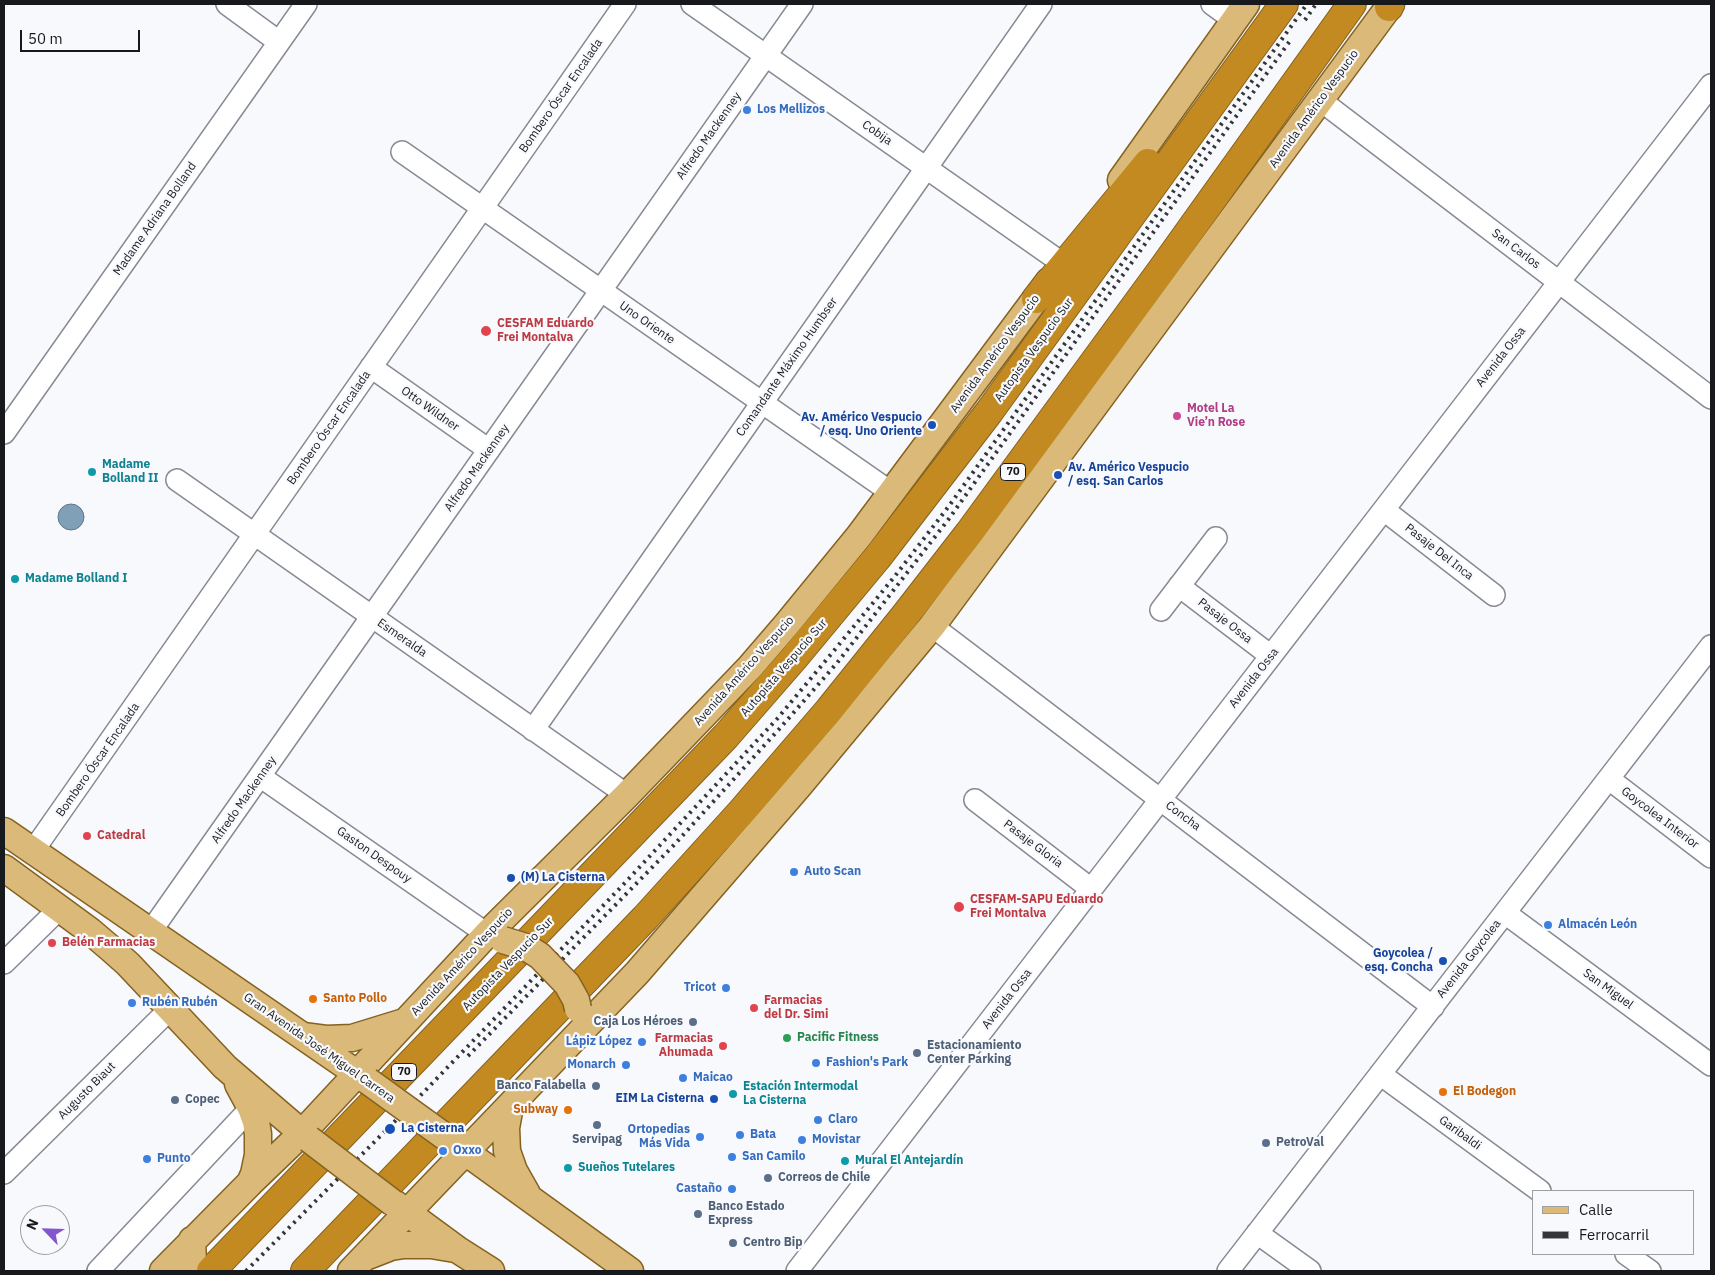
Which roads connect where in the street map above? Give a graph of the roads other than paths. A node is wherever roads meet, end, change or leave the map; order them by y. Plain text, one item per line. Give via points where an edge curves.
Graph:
1 (227, 4) edge
2 (306, 4) edge
3 (625, 4) edge
4 (692, 4) edge
5 (802, 4) edge
6 (1041, 4) edge
7 (1212, 4) edge
8 (1280, 4) edge
9 (1284, 4) edge
10 (1352, 4) edge
11 (1390, 5) edge
12 (1240, 12) edge
13 (279, 42) junction
14 (766, 56) junction
15 (1711, 85) edge
16 (1320, 100) junction
17 (402, 152) dead end
18 (926, 168) junction
19 (483, 208) junction
20 (1062, 263) junction
21 (1559, 282) junction
22 (601, 290) junction
23 (1036, 299) junction
24 (371, 367) junction
25 (1711, 398) edge
26 (762, 403) junction
27 (4, 433) edge
28 (489, 450) junction
29 (177, 480) dead end
30 (892, 493) junction
31 (1384, 510) junction
32 (255, 535) junction
33 (1216, 538) dead end
34 (1179, 586) junction
35 (1494, 595) dead end
36 (1161, 610) dead end
37 (372, 617) junction
38 (932, 626) junction
39 (1711, 646) edge
40 (1271, 656) junction
41 (533, 730) junction
42 (261, 776) junction
43 (1608, 779) junction
44 (627, 795) junction
45 (1160, 799) junction
46 (975, 800) dead end
47 (4, 830) edge
48 (33, 852) junction
49 (1711, 856) edge
50 (4, 868) edge
51 (1092, 889) junction
52 (59, 909) junction
53 (1505, 913) junction
54 (151, 931) junction
55 (490, 938) junction
56 (4, 963) edge
57 (1433, 1006) junction
58 (170, 1009) junction
59 (407, 1021) junction
60 (302, 1036) junction
61 (576, 1038) junction
62 (1711, 1065) edge
63 (226, 1067) junction
64 (1380, 1074) junction
65 (362, 1077) junction
66 (510, 1106) junction
67 (250, 1108) junction
68 (305, 1136) junction
69 (459, 1147) junction
70 (4, 1173) edge
71 (250, 1183) junction
72 (1539, 1190) edge
73 (530, 1199) junction
74 (400, 1208) junction
75 (1257, 1233) junction
76 (458, 1250) junction
77 (1627, 1255) edge
78 (198, 1261) edge
79 (358, 1264) edge
80 (98, 1271) edge
81 (163, 1271) edge
82 (305, 1271) edge
83 (491, 1271) edge
84 (630, 1271) edge
85 (796, 1271) edge
86 (1228, 1271) edge
87 (1310, 1271) edge
88 (1650, 1271) edge

1 - 13 street
2 - 13 street, Madame Adriana Bolland
3 - 19 street, Bombero Óscar Encalada
4 - 14 street, Cobija
5 - 14 street, Alfredo Mackenney
6 - 18 street, Comandante Máximo Humbser
7 - 12 street
8 - 23 highway
9 - 78 highway, Autopista Vespucio Sur / 70 via 989,412 877,558 794,658 714,748
10 - 82 highway, 70 via 974,526 829,710 645,918
11 - 16 main road, Avenida Américo Vespucio
12 - 20 main road, Avenida Américo Vespucio
13 - 27 street, Madame Adriana Bolland
14 - 18 street, Cobija
14 - 22 street, Alfredo Mackenney
15 - 21 street, Avenida Ossa
16 - 21 street, San Carlos
16 - 38 main road, Avenida Américo Vespucio
17 - 19 street, Uno Oriente
18 - 20 street, Cobija
18 - 26 street, Comandante Máximo Humbser
19 - 22 street, Uno Oriente
19 - 24 street, Bombero Óscar Encalada
20 - 23 main road, Avenida Américo Vespucio
21 - 25 street, San Carlos
21 - 31 street, Avenida Ossa
22 - 26 street, Uno Oriente
22 - 28 street, Alfredo Mackenney
23 - 30 main road, Avenida Américo Vespucio
24 - 28 street, Otto Wildner
24 - 32 street, Bombero Óscar Encalada
26 - 30 street, Uno Oriente
26 - 41 street, Comandante Máximo Humbser
28 - 37 street, Alfredo Mackenney
29 - 32 street, Esmeralda
30 - 44 main road, Avenida Américo Vespucio via 787,624
31 - 35 street, Pasaje Del Inca
31 - 40 street, Avenida Ossa
32 - 37 street, Esmeralda
32 - 48 street, Bombero Óscar Encalada
33 - 34 street
34 - 36 street
34 - 40 street, Pasaje Ossa
37 - 41 street, Esmeralda
37 - 42 street, Alfredo Mackenney
38 - 45 street, Concha
38 - 61 main road, Avenida Américo Vespucio via 798,787 637,973
39 - 43 street, Avenida Goycolea
40 - 45 street, Avenida Ossa
41 - 44 street, Esmeralda
42 - 54 street, Alfredo Mackenney
42 - 55 street, Gaston Despouy
43 - 49 street, Goycolea Interior
43 - 53 street, Avenida Goycolea
44 - 55 main road, Avenida Américo Vespucio
45 - 51 street, Avenida Ossa
45 - 57 street, Concha
46 - 51 street, Pasaje Gloria
47 - 48 main road, Gran Avenida José Miguel Carrera
48 - 54 main road, Gran Avenida José Miguel Carrera
50 - 52 main road
51 - 85 street, Avenida Ossa
52 - 56 street
52 - 58 main road via 110,948
53 - 57 street, Avenida Goycolea
53 - 62 street, San Miguel
54 - 60 main road, Gran Avenida José Miguel Carrera
55 - 59 main road, Avenida Américo Vespucio
55 - 61 main road, bridge via 526,947 540,956 567,984 578,1009
57 - 64 street, Avenida Goycolea
58 - 63 main road
58 - 70 street, Augusto Biaut
59 - 60 main road via 352,1038
59 - 65 main road, Avenida Américo Vespucio
60 - 65 main road, Gran Avenida José Miguel Carrera
61 - 66 main road, Avenida Américo Vespucio
63 - 67 main road
63 - 68 main road
64 - 72 street, Garibaldi
64 - 75 street, Avenida Goycolea
65 - 68 main road, Avenida Américo Vespucio
65 - 69 main road, Gran Avenida José Miguel Carrera, bridge
66 - 69 main road, Avenida Américo Vespucio
66 - 73 main road via 507,1150 514,1171
67 - 71 main road via 259,1144
67 - 80 street
68 - 71 main road, Avenida Américo Vespucio
68 - 74 main road, bridge
69 - 73 main road, Gran Avenida José Miguel Carrera
69 - 74 main road, Avenida Américo Vespucio
71 - 78 main road, Avenida Américo Vespucio
73 - 84 main road, Gran Avenida José Miguel Carrera
74 - 76 main road
74 - 79 main road, Avenida Américo Vespucio
75 - 86 street, Avenida Goycolea
75 - 87 street
76 - 79 main road via 404,1245
76 - 83 main road
77 - 88 street
78 - 81 main road, Avenida Américo Vespucio

